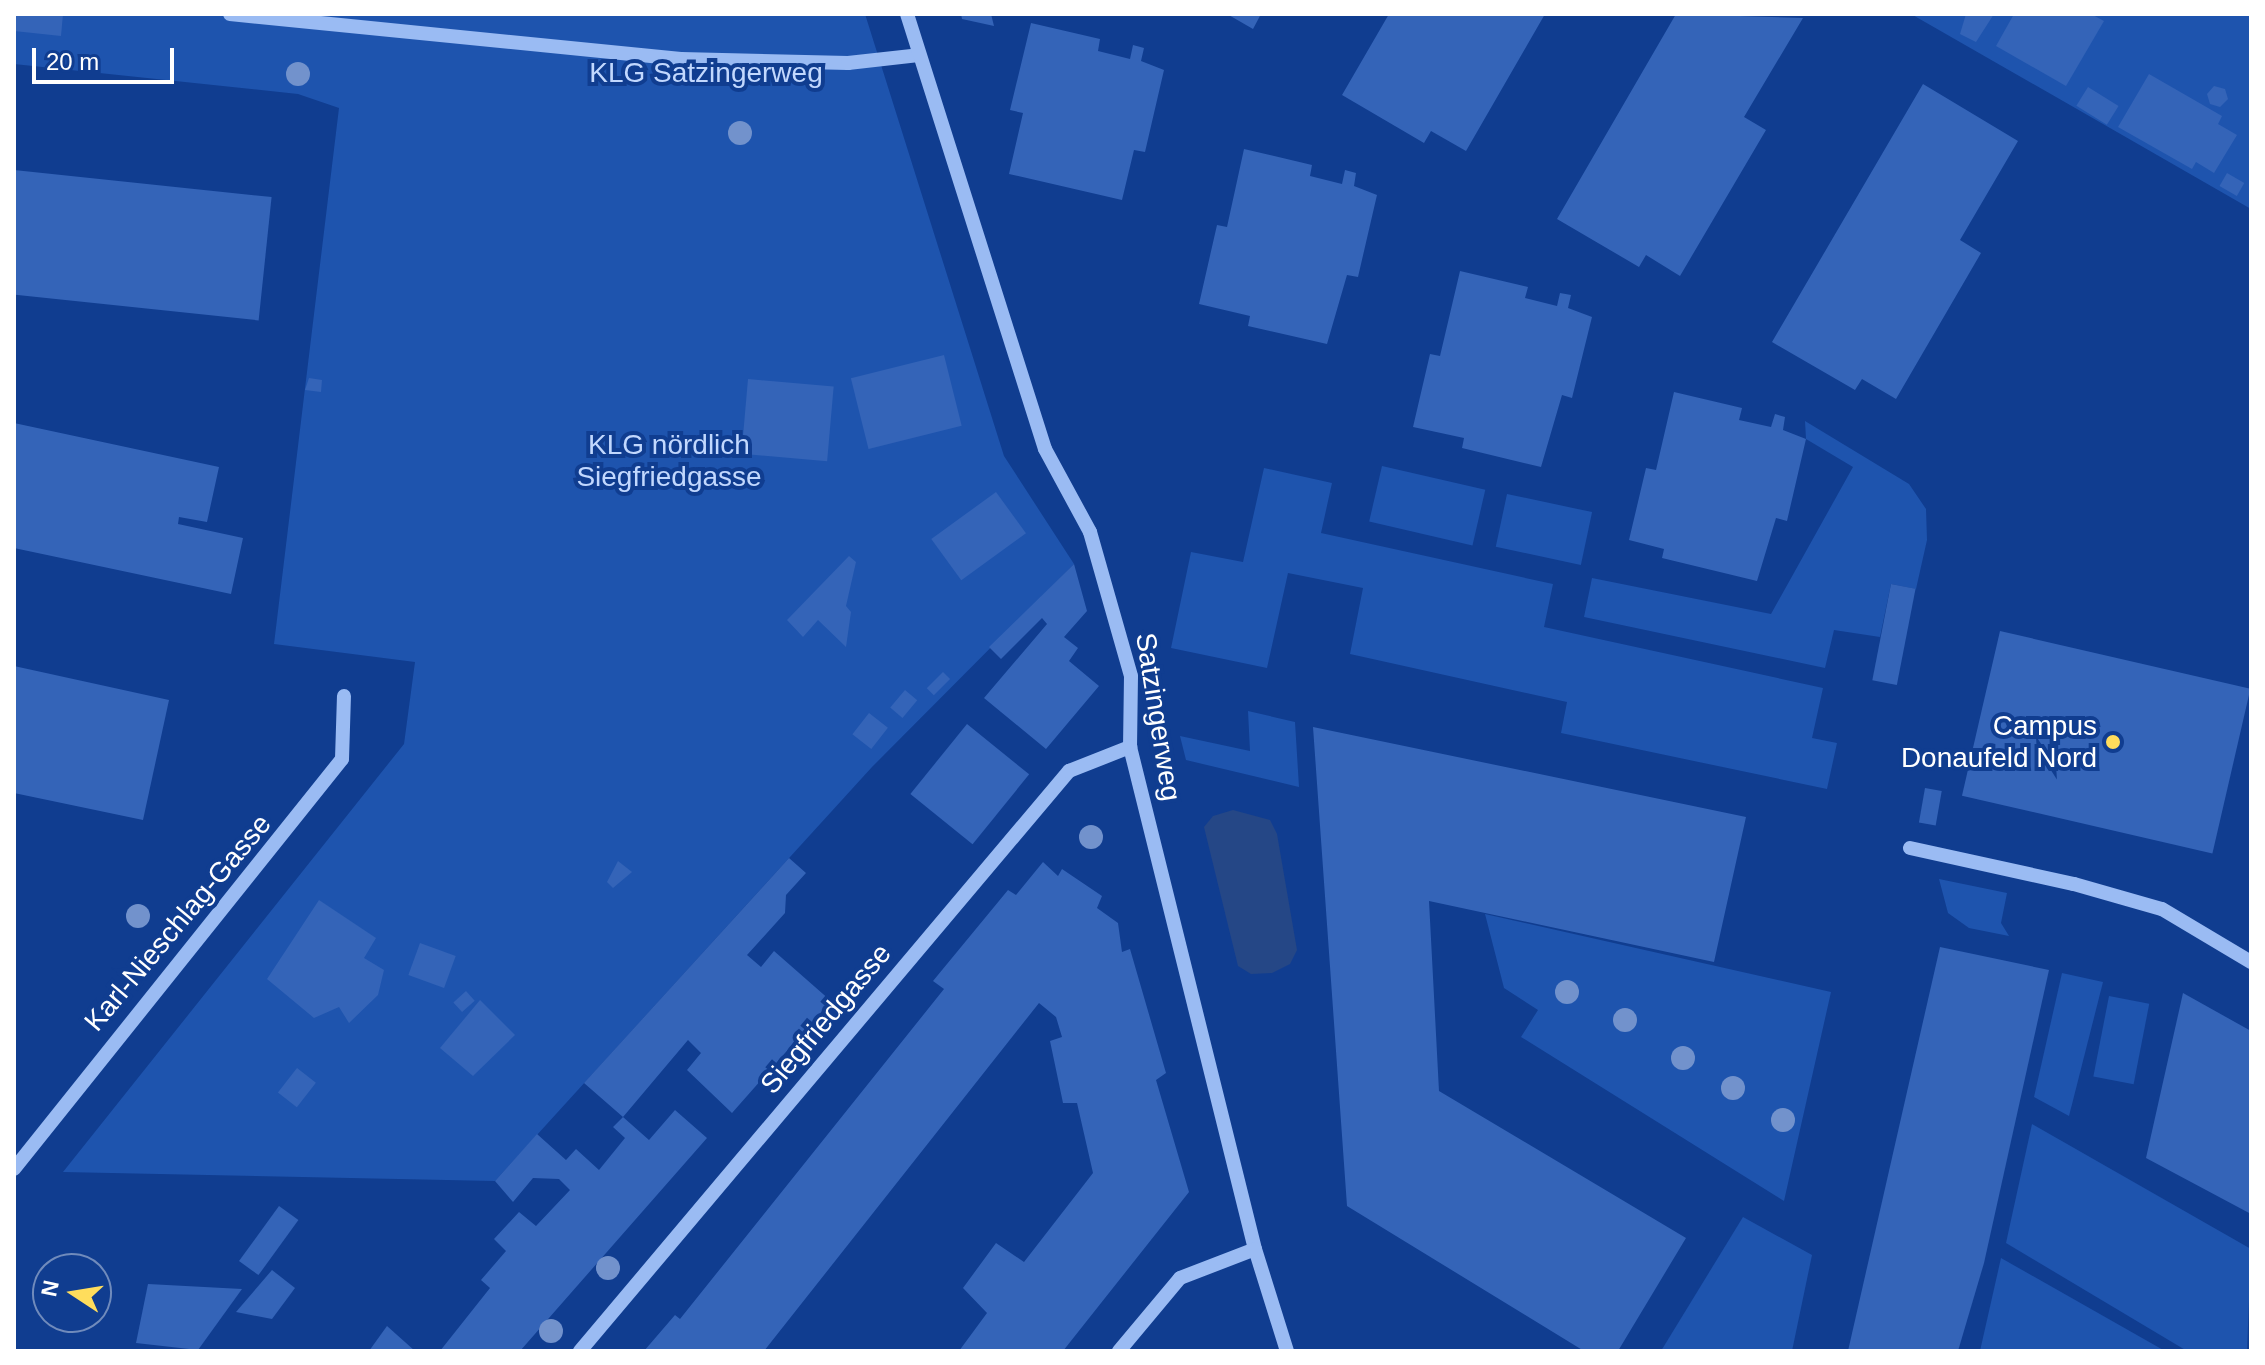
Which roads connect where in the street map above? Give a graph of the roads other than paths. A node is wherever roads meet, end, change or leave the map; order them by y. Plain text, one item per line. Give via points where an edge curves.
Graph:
1 (230, 14) edge
2 (907, 14) edge
3 (919, 55) junction
4 (344, 696) dead end
5 (1130, 747) junction
6 (1910, 848) dead end
7 (2251, 962) edge
8 (14, 1169) edge
9 (1255, 1249) junction
10 (580, 1351) edge
11 (1119, 1351) edge
12 (1287, 1351) edge

1 - 3 street via 681,59 848,63
2 - 3 street, Satzingerweg
3 - 5 street, Satzingerweg via 1045,449 1090,532 1131,676
4 - 8 street, Karl-Nieschlag-Gasse via 342,759
5 - 9 street, Satzingerweg
5 - 10 street, Siegfriedgasse via 1069,771
6 - 7 street via 2162,909
9 - 11 street via 1180,1278
9 - 12 street, Satzingerweg

